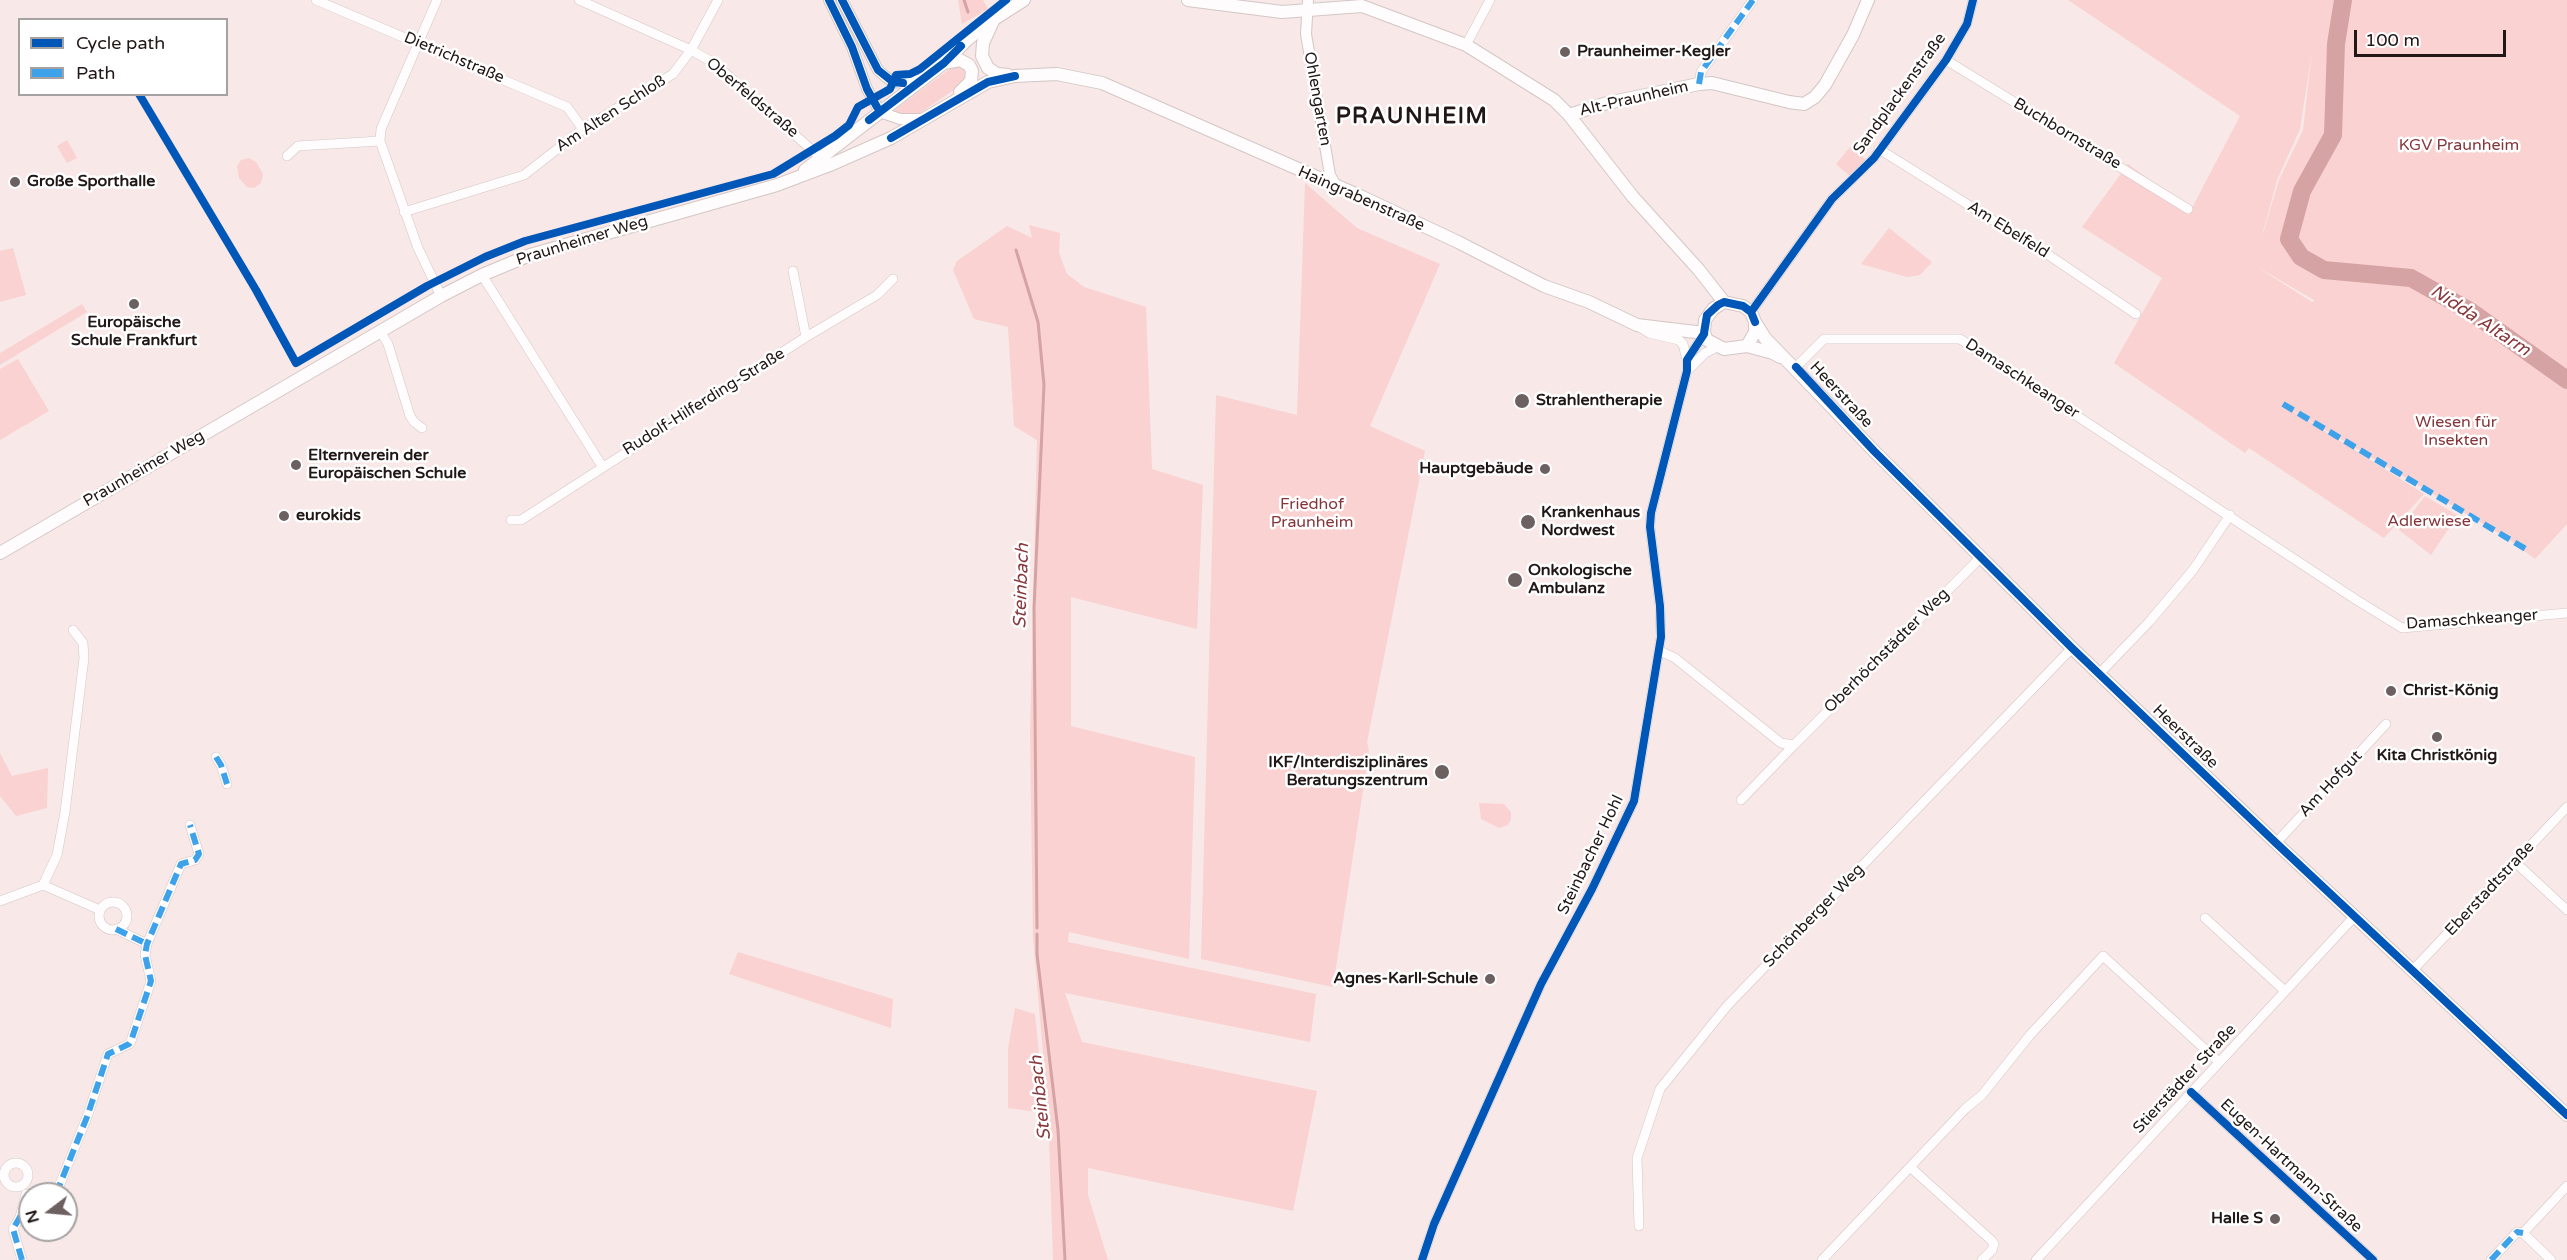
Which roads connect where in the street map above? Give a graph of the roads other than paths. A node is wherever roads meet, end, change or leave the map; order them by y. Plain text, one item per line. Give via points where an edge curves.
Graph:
1 (316, 0) edge
2 (437, 0) edge
3 (579, 0) edge
4 (718, 0) edge
5 (829, 0) edge
6 (842, 0) edge
7 (1023, 0) edge
8 (1188, 0) edge
9 (1490, 0) edge
10 (1753, 0) edge
11 (1868, 0) edge
12 (1973, 0) edge
13 (1307, 5) edge
14 (995, 17) junction
15 (419, 43) junction
16 (1466, 45) junction
17 (691, 50) junction
18 (1946, 60) junction
19 (944, 63) junction
20 (1015, 76) junction
21 (924, 79) junction
22 (1699, 84) junction
23 (951, 102) junction
24 (880, 112) junction
25 (1569, 115) junction
26 (924, 119) junction
27 (583, 129) junction
28 (380, 141) junction
29 (1879, 149) junction
30 (287, 156) dead end
31 (821, 158) junction
32 (795, 178) junction
33 (1336, 186) junction
34 (2188, 209) dead end
35 (404, 212) junction
36 (793, 271) dead end
37 (482, 274) junction
38 (893, 279) dead end
39 (441, 296) junction
40 (1724, 302) junction
41 (2136, 314) dead end
42 (1753, 317) junction
43 (1637, 325) junction
44 (380, 331) junction
45 (1704, 334) junction
46 (806, 337) junction
47 (1748, 346) junction
48 (1717, 347) junction
49 (1687, 360) junction
50 (1796, 367) junction
51 (1687, 371) junction
52 (422, 428) dead end
53 (602, 466) junction
54 (2230, 515) junction
55 (511, 520) dead end
56 (0, 553) edge
57 (1981, 557) junction
58 (2567, 613) edge
59 (73, 630) dead end
60 (2072, 648) junction
61 (1660, 651) junction
62 (2100, 673) junction
63 (2386, 724) dead end
64 (1794, 745) junction
65 (216, 758) dead end
66 (227, 784) dead end
67 (1741, 800) dead end
68 (2567, 807) edge
69 (190, 825) dead end
70 (2276, 843) junction
71 (2515, 862) junction
72 (42, 885) junction
73 (0, 901) edge
74 (100, 910) junction
75 (2567, 910) edge
76 (2354, 917) junction
77 (2205, 918) dead end
78 (116, 929) junction
79 (147, 944) junction
80 (2412, 971) junction
81 (2285, 991) junction
82 (2219, 1062) junction
83 (2191, 1092) junction
84 (2567, 1115) edge
85 (1910, 1167) junction
86 (2, 1169) edge
87 (26, 1182) edge
88 (61, 1182) edge
89 (2567, 1186) edge
90 (18, 1187) edge
91 (18, 1220) edge
92 (1639, 1226) dead end
93 (2523, 1233) junction
94 (22, 1260) edge
95 (1422, 1260) edge
96 (1822, 1260) edge
97 (1982, 1260) edge
98 (2036, 1260) edge
99 (2373, 1260) edge
100 (2491, 1260) edge
101 (2551, 1260) edge

1 - 15 street, Dietrichstraße
2 - 15 street
3 - 17 street, Oberfeldstraße
4 - 17 street, Am Alten Schloß
5 - 24 street
6 - 21 street via 886,77 906,83
7 - 14 main road
8 - 13 main road, Alt-Praunheim via 1282,12
9 - 16 street
10 - 22 street via 1701,72
11 - 22 main road, Alt-Praunheim via 1825,86 1804,104 1712,83
12 - 18 street, Sandplackenstraße via 1966,24
13 - 16 main road, Alt-Praunheim via 1362,6
13 - 33 street, Ohlengarten via 1306,34 1330,175
14 - 19 main road, Praunheimer Weg
14 - 20 main road via 983,43 982,56 988,68 997,74
15 - 27 street, Dietrichstraße via 567,107
15 - 28 street via 381,129
16 - 25 main road, Alt-Praunheim via 1554,99
17 - 27 street, Am Alten Schloß via 673,74
17 - 31 street, Oberfeldstraße via 714,63
18 - 29 street, Sandplackenstraße
18 - 34 street, Buchbornstraße
19 - 21 main road, Praunheimer Weg
19 - 23 main road via 960,60 972,71 971,81
20 - 23 main road, Praunheimer Weg via 988,82
20 - 33 main road, Haingrabenstraße via 1057,74 1102,83
21 - 24 main road, Praunheimer Weg
22 - 25 main road, Alt-Praunheim
23 - 26 main road, Praunheimer Weg
24 - 26 street via 900,119
24 - 31 main road, Praunheimer Weg
25 - 40 main road
26 - 32 main road, Praunheimer Weg via 862,151
27 - 35 street, Am Alten Schloß via 524,175
28 - 30 street via 298,146
28 - 35 street
29 - 41 street, Am Ebelfeld
29 - 42 street, Sandplackenstraße via 1832,199
31 - 32 main road, Praunheimer Weg
32 - 37 main road, Praunheimer Weg via 530,255
33 - 43 main road, Haingrabenstraße via 1544,286 1590,302
35 - 39 street
36 - 46 street
37 - 39 main road, Praunheimer Weg
37 - 53 street
38 - 46 street, Rudolf-Hilferding-Straße via 877,295
39 - 44 main road, Praunheimer Weg
40 - 42 main road via 1743,306
40 - 45 main road via 1707,315
42 - 47 main road via 1753,339
42 - 50 main road, Heerstraße via 1765,338
43 - 45 main road, Haingrabenstraße
43 - 49 street via 1649,333 1679,340
44 - 52 street via 388,344 410,416
44 - 56 main road, Praunheimer Weg
45 - 48 main road
45 - 49 street
46 - 53 street, Rudolf-Hilferding-Straße
47 - 48 main road via 1732,350
47 - 50 main road via 1773,353
48 - 51 street
49 - 51 street, Steinbacher Hohl
50 - 54 street, Damaschkeanger via 1824,339 1960,339
50 - 57 main road, Heerstraße
51 - 61 street, Steinbacher Hohl via 1651,513
53 - 55 street, Rudolf-Hilferding-Straße via 521,520
54 - 58 street, Damaschkeanger via 2402,628
54 - 62 street via 2193,570
57 - 60 main road, Heerstraße
57 - 64 street, Oberhöchstädter Weg
59 - 72 street via 83,643 84,658 57,855
60 - 62 main road, Heerstraße
60 - 92 street, Schönberger Weg via 1727,1006 1660,1089 1637,1158
61 - 64 street via 1675,658 1781,743
61 - 95 street, Steinbacher Hohl via 1634,801 1541,984 1434,1224
62 - 70 main road, Heerstraße
63 - 70 street, Am Hofgut
64 - 67 street, Oberhöchstädter Weg
65 - 66 street
68 - 71 street, Eberstadtstraße
69 - 79 street via 199,854 195,860 181,864
70 - 76 main road, Heerstraße
71 - 75 street
71 - 80 street, Eberstadtstraße
72 - 73 street
72 - 74 street
74 - 78 street via 103,925
74 - 78 street via 107,903 121,904 126,922
76 - 80 main road, Heerstraße
76 - 81 street, Stierstädter Straße
77 - 81 street
78 - 79 street
79 - 88 street via 145,955 152,981 131,1041 108,1054
80 - 84 main road, Heerstraße
81 - 82 street, Stierstädter Straße
82 - 83 street, Stierstädter Straße
82 - 85 street, Stierstädter Straße via 2103,956 2030,1035 1982,1095
83 - 98 street, Stierstädter Straße
83 - 99 street, Eugen-Hartmann-Straße
85 - 96 street, Stierstädter Straße
85 - 97 street via 1991,1240 1992,1250
86 - 87 street via 15,1162 25,1166
86 - 90 street via 4,1180
89 - 93 street
91 - 94 street via 13,1229
93 - 100 street via 2517,1232
93 - 101 street

